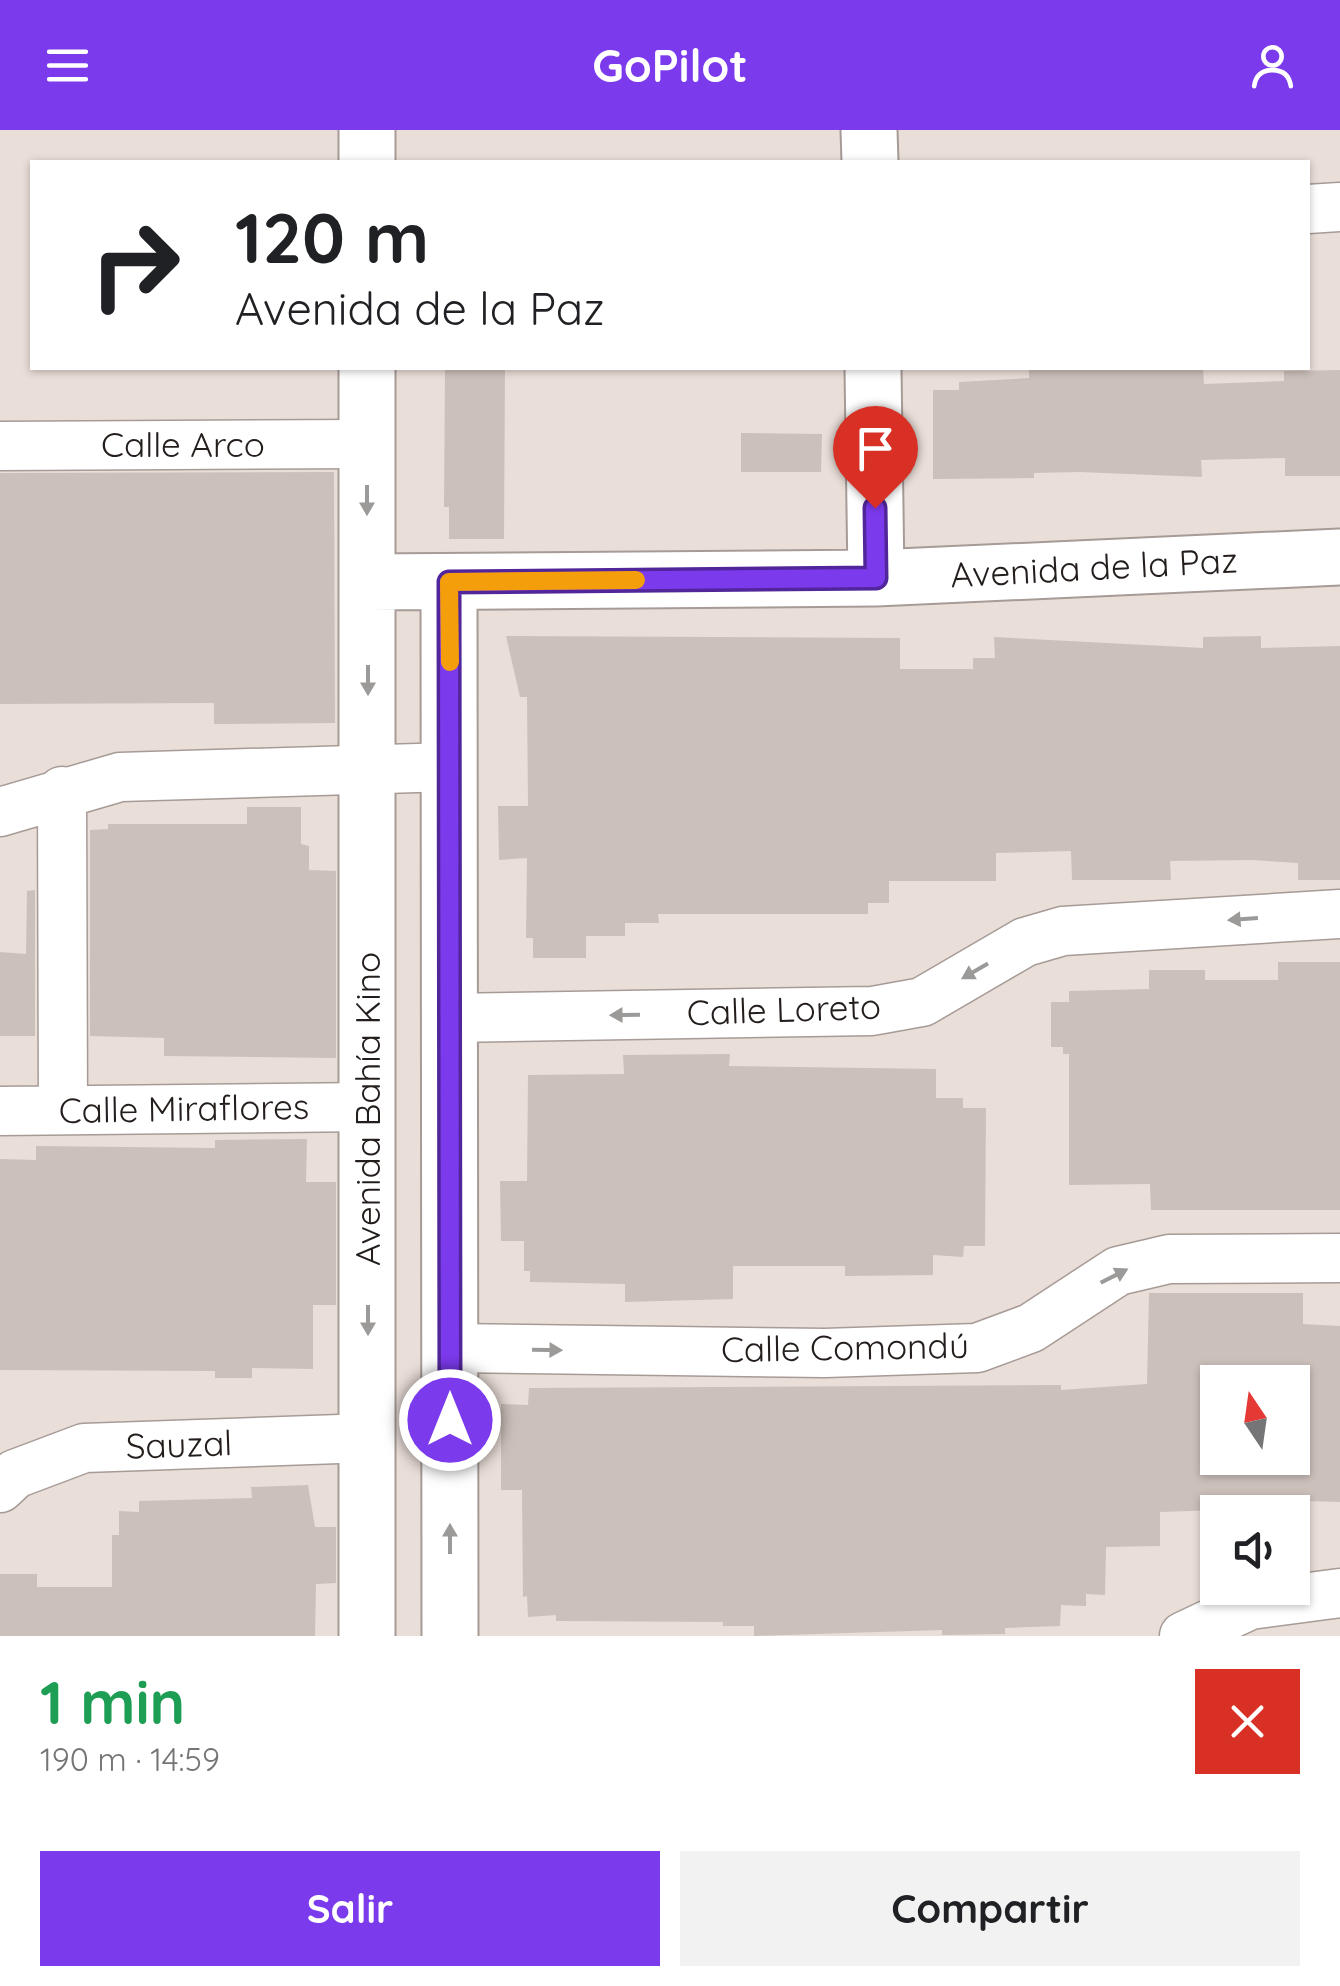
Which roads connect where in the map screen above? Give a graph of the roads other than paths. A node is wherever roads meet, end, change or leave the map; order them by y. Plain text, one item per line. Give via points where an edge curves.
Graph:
1 (367, 130) edge
2 (870, 130) edge
3 (367, 160) edge
4 (870, 160) edge
5 (1340, 207) edge
6 (1310, 209) edge
7 (367, 370) edge
8 (873, 370) edge
9 (367, 444) junction
10 (0, 446) edge
11 (1340, 558) edge
12 (876, 578) junction
13 (368, 582) junction
14 (449, 582) junction
15 (450, 767) junction
16 (368, 768) junction
17 (62, 791) junction
18 (0, 812) edge
19 (1340, 914) edge
20 (450, 1018) junction
21 (368, 1107) junction
22 (63, 1110) junction
23 (0, 1111) edge
24 (1340, 1258) edge
25 (449, 1348) junction
26 (368, 1438) junction
27 (0, 1488) edge
28 (1340, 1592) edge
29 (368, 1636) edge
30 (450, 1636) edge
31 (1184, 1636) edge

1 - 3 street
2 - 4 street
5 - 6 street
7 - 9 street, Avenida Bahía Kino
8 - 12 street
9 - 10 street, Calle Arco
9 -> 13 street, Avenida Bahía Kino
11 - 12 street, Avenida de la Paz
12 - 14 street, Avenida de la Paz
13 - 14 street, Avenida de la Paz
13 -> 16 street, Avenida Bahía Kino
14 - 15 street
15 - 16 street
15 - 20 street
16 - 17 street via 120,778
16 - 21 street, Avenida Bahía Kino
17 - 18 street
17 - 22 street
19 -> 20 street, Calle Loreto via 1063,930 1025,942 922,1002 872,1011
20 - 25 street
21 - 22 street, Calle Miraflores
21 -> 26 street, Avenida Bahía Kino
22 - 23 street, Calle Miraflores
25 -> 24 street, Calle Comondú via 976,1348 1031,1328 1118,1272 1168,1259
30 -> 25 street
26 - 27 street, Sauzal via 84,1448 15,1474
26 - 29 street, Avenida Bahía Kino
28 - 31 street via 1250,1605

